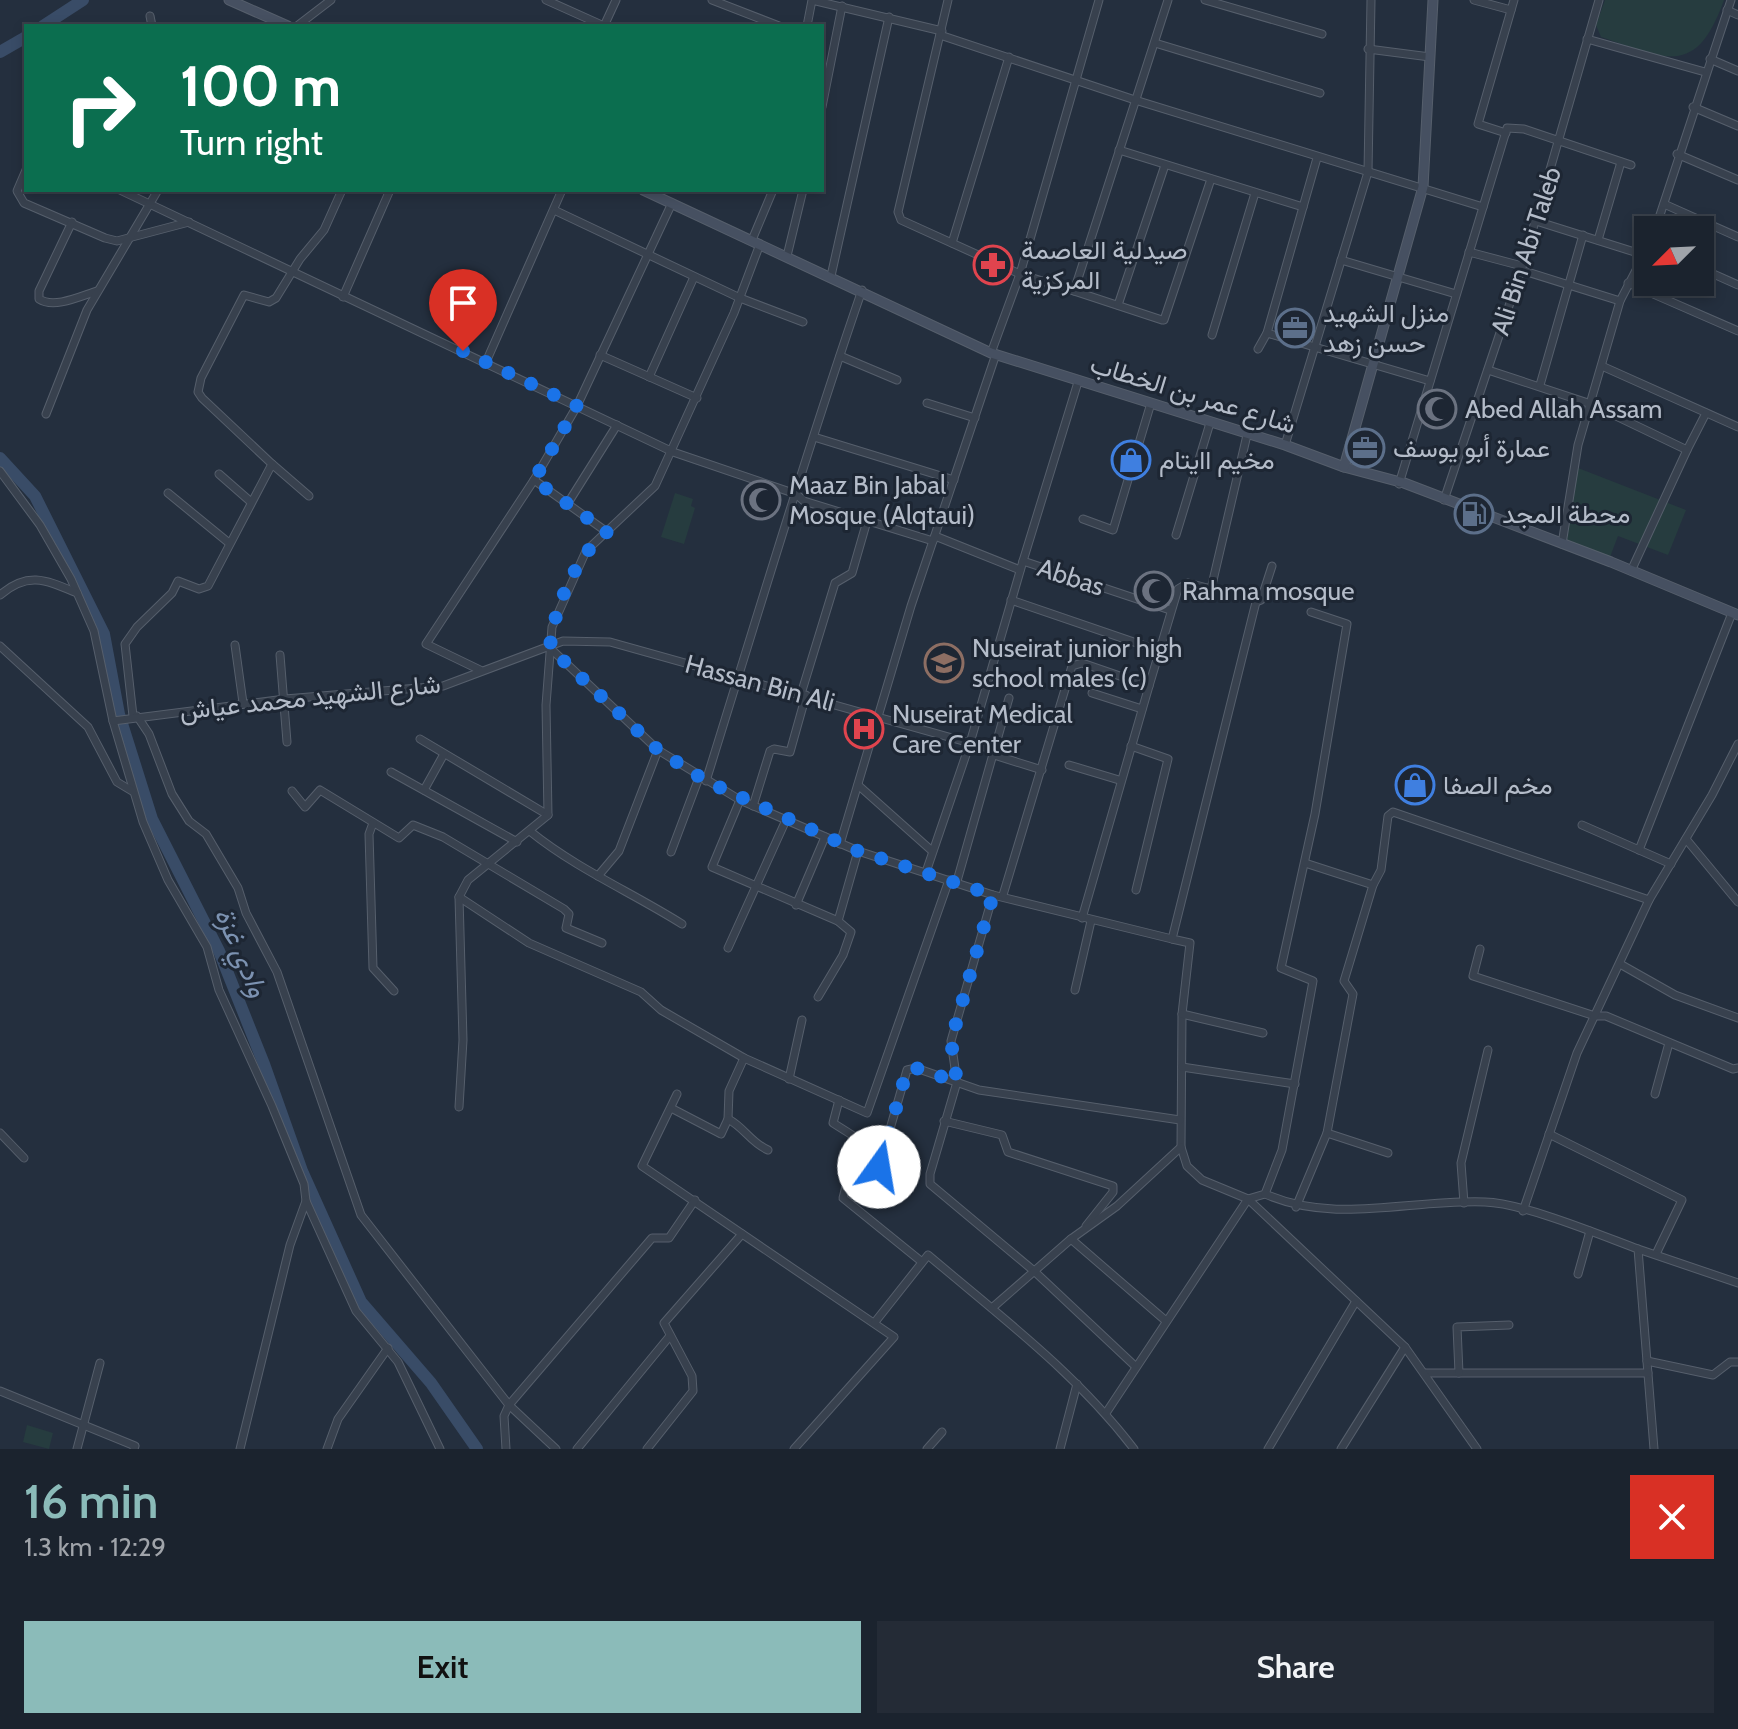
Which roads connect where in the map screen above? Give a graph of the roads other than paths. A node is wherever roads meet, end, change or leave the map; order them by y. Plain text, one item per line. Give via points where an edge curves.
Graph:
1 (229, 0) edge
2 (331, 0) edge
3 (546, 0) edge
4 (616, 0) edge
5 (712, 0) edge
6 (948, 0) edge
7 (1099, 0) edge
8 (1168, 0) edge
9 (1205, 0) edge
10 (1371, 0) edge
11 (1433, 0) edge
12 (1474, 0) edge
13 (1514, 0) edge
14 (1599, 0) edge
15 (1731, 0) edge
16 (842, 6) junction
17 (1511, 10) junction
18 (1727, 10) junction
19 (1738, 15) edge
20 (150, 16) dead end
21 (889, 17) junction
22 (152, 24) edge
23 (283, 24) edge
24 (300, 24) edge
25 (600, 24) edge
26 (605, 24) edge
27 (774, 24) edge
28 (807, 24) edge
29 (941, 33) junction
30 (1322, 34) dead end
31 (1587, 39) junction
32 (1155, 43) junction
33 (1368, 49) junction
34 (1009, 57) junction
35 (1430, 57) junction
36 (1710, 59) junction
37 (1738, 71) edge
38 (1705, 72) junction
39 (1077, 81) junction
40 (1320, 93) dead end
41 (824, 97) edge
42 (1135, 100) junction
43 (1693, 107) junction
44 (1738, 126) edge
45 (1506, 133) junction
46 (1560, 142) junction
47 (1119, 150) junction
48 (1677, 154) junction
49 (1317, 158) junction
50 (1621, 162) junction
51 (1165, 165) junction
52 (1631, 165) dead end
53 (1368, 172) junction
54 (24, 175) edge
55 (1211, 179) junction
56 (1738, 180) edge
57 (1423, 187) junction
58 (125, 192) edge
59 (156, 192) edge
60 (341, 192) edge
61 (389, 192) edge
62 (561, 192) edge
63 (772, 192) edge
64 (803, 192) edge
65 (656, 193) edge
66 (1255, 193) junction
67 (148, 202) junction
68 (672, 203) junction
69 (1664, 204) junction
70 (1303, 207) junction
71 (1483, 207) junction
72 (554, 210) junction
73 (1660, 216) edge
74 (1536, 221) junction
75 (72, 222) junction
76 (189, 222) junction
77 (1583, 235) junction
78 (1738, 237) edge
79 (127, 239) junction
80 (1598, 240) junction
81 (756, 242) junction
82 (952, 243) junction
83 (1469, 252) junction
84 (1634, 252) edge
85 (649, 255) junction
86 (787, 256) junction
87 (1341, 260) junction
88 (1521, 268) junction
89 (1634, 270) edge
90 (290, 273) junction
91 (1020, 274) junction
92 (1714, 274) edge
93 (831, 276) junction
94 (694, 277) junction
95 (1398, 277) junction
96 (1628, 283) junction
97 (1569, 284) junction
98 (1738, 285) edge
99 (862, 290) junction
100 (97, 291) junction
101 (1074, 291) junction
102 (1456, 294) junction
103 (343, 297) junction
104 (740, 298) junction
105 (1620, 301) junction
106 (1118, 305) junction
107 (803, 322) dead end
108 (1738, 331) edge
109 (1267, 333) junction
110 (1212, 335) dead end
111 (1315, 348) junction
112 (1258, 349) dead end
113 (993, 354) junction
114 (600, 355) junction
115 (840, 356) junction
116 (486, 362) junction
117 (1373, 363) junction
118 (1604, 367) junction
119 (1488, 370) junction
120 (649, 377) junction
121 (897, 380) dead end
122 (1430, 381) junction
123 (1078, 382) junction
124 (1540, 385) junction
125 (697, 398) junction
126 (927, 403) dead end
127 (1151, 403) junction
128 (1591, 404) junction
129 (577, 406) junction
130 (1706, 413) junction
131 (46, 414) dead end
132 (975, 418) junction
133 (1210, 423) junction
134 (617, 425) junction
135 (1738, 427) edge
136 (1247, 435) junction
137 (814, 437) junction
138 (1285, 445) junction
139 (1687, 450) junction
140 (673, 452) junction
141 (272, 464) junction
142 (1344, 467) junction
143 (0, 471) edge
144 (219, 474) dead end
145 (534, 480) junction
146 (954, 480) junction
147 (1399, 484) junction
148 (168, 493) dead end
149 (796, 494) junction
150 (309, 496) dead end
151 (1444, 500) junction
152 (251, 502) junction
153 (568, 503) junction
154 (1083, 519) dead end
155 (867, 521) junction
156 (607, 532) junction
157 (1176, 535) dead end
158 (934, 538) junction
159 (229, 543) junction
160 (1562, 544) junction
161 (1023, 561) junction
162 (1272, 566) dead end
163 (1020, 570) junction
164 (1631, 571) junction
165 (77, 593) junction
166 (0, 595) edge
167 (1011, 600) junction
168 (1170, 610) junction
169 (1311, 612) dead end
170 (1735, 614) edge
171 (235, 645) dead end
172 (0, 646) edge
173 (550, 648) junction
174 (1160, 651) junction
175 (280, 655) dead end
176 (480, 670) junction
177 (740, 676) junction
178 (1149, 686) junction
179 (1092, 693) dead end
180 (804, 694) junction
181 (1009, 698) dead end
182 (285, 699) junction
183 (243, 703) junction
184 (1142, 709) junction
185 (878, 716) junction
186 (125, 718) junction
187 (420, 739) dead end
188 (287, 742) dead end
189 (970, 743) junction
190 (1738, 744) edge
191 (1131, 746) junction
192 (658, 750) junction
193 (994, 752) junction
194 (444, 754) junction
195 (1069, 765) dead end
196 (1042, 770) junction
197 (391, 772) dead end
198 (703, 778) junction
199 (1119, 780) junction
200 (858, 785) junction
201 (424, 790) junction
202 (132, 791) junction
203 (292, 791) dead end
204 (740, 800) junction
205 (753, 806) junction
206 (548, 815) junction
207 (786, 820) junction
208 (373, 823) junction
209 (1582, 825) dead end
210 (531, 832) junction
211 (825, 837) junction
212 (1686, 839) junction
213 (517, 842) junction
214 (840, 844) junction
215 (1639, 850) junction
216 (858, 851) junction
217 (932, 851) junction
218 (671, 852) dead end
219 (1305, 863) junction
220 (1671, 864) junction
221 (486, 866) junction
222 (926, 872) junction
223 (598, 876) junction
224 (953, 881) junction
225 (1373, 885) junction
226 (758, 887) junction
227 (1136, 890) dead end
228 (993, 895) junction
229 (1003, 895) junction
230 (459, 897) junction
231 (1649, 900) junction
232 (1738, 902) edge
233 (796, 905) junction
234 (1082, 918) junction
235 (838, 921) junction
236 (1091, 921) junction
237 (682, 924) dead end
238 (1172, 939) junction
239 (602, 943) dead end
240 (728, 948) dead end
241 (1480, 949) dead end
242 (1620, 964) junction
243 (1075, 990) dead end
244 (394, 991) dead end
245 (818, 997) dead end
246 (1182, 1014) junction
247 (1595, 1016) junction
248 (1738, 1018) edge
249 (802, 1020) dead end
250 (1263, 1033) dead end
251 (1669, 1043) junction
252 (1488, 1050) dead end
253 (744, 1058) junction
254 (1182, 1067) junction
255 (1738, 1068) edge
256 (789, 1079) junction
257 (957, 1082) junction
258 (1295, 1084) junction
259 (677, 1094) dead end
260 (1655, 1094) dead end
261 (839, 1100) junction
262 (459, 1107) dead end
263 (671, 1108) junction
264 (728, 1119) junction
265 (1180, 1120) junction
266 (944, 1121) junction
267 (0, 1133) edge
268 (1327, 1133) junction
269 (1549, 1134) junction
270 (1181, 1147) junction
271 (768, 1150) dead end
272 (1388, 1153) dead end
273 (24, 1158) dead end
274 (879, 1167) dead end
275 (1265, 1194) junction
276 (1248, 1199) junction
277 (695, 1200) junction
278 (306, 1201) junction
279 (1464, 1203) junction
280 (1296, 1207) junction
281 (1523, 1211) junction
282 (1084, 1229) junction
283 (1590, 1231) junction
284 (742, 1234) junction
285 (1071, 1239) junction
286 (1638, 1249) junction
287 (1656, 1254) junction
288 (922, 1262) junction
289 (1034, 1271) junction
290 (1578, 1274) dead end
291 (1738, 1283) edge
292 (1356, 1301) junction
293 (992, 1308) junction
294 (1166, 1321) junction
295 (875, 1322) junction
296 (1509, 1325) dead end
297 (669, 1337) junction
298 (1405, 1347) junction
299 (388, 1348) junction
300 (1647, 1361) junction
301 (1738, 1362) edge
302 (100, 1363) dead end
303 (1135, 1366) junction
304 (1426, 1373) junction
305 (1459, 1373) junction
306 (1648, 1373) junction
307 (1077, 1384) junction
308 (0, 1391) edge
309 (509, 1405) junction
310 (1106, 1413) junction
311 (83, 1424) junction
312 (942, 1432) dead end
313 (77, 1449) edge
314 (134, 1449) edge
315 (240, 1449) edge
316 (327, 1449) edge
317 (440, 1449) edge
318 (506, 1449) edge
319 (556, 1449) edge
320 (577, 1449) edge
321 (647, 1449) edge
322 (794, 1449) edge
323 (927, 1449) edge
324 (1060, 1449) edge
325 (1134, 1449) edge
326 (1268, 1449) edge
327 (1341, 1449) edge
328 (1477, 1449) edge
329 (1654, 1449) edge

1 - 23 street
2 - 24 street
3 - 25 street
4 - 26 street
5 - 27 street
6 - 29 street
7 - 39 street
8 - 32 street
9 - 30 street
10 - 33 street
11 - 35 street
12 - 17 street
13 - 17 street
14 - 31 street, Ali Bin Abi Taleb
15 - 18 street
16 - 21 street
16 - 28 street via 812,0
16 - 41 street
17 - 45 street via 1478,124
18 - 19 street
18 - 36 street
20 - 22 street
21 - 29 street
21 - 93 street
29 - 34 street
29 - 82 street via 898,212 901,220
31 - 38 street
31 - 46 street, Ali Bin Abi Taleb
32 - 40 street
32 - 42 street
33 - 35 street
33 - 53 street
34 - 39 street
34 - 82 street
35 - 57 street
36 - 37 street
36 - 38 street
38 - 43 street
39 - 42 street
39 - 91 street
42 - 47 street
42 - 49 street
43 - 44 street
43 - 48 street
45 - 46 street via 1507,128 1524,129
45 - 71 street
46 - 50 street
46 - 74 street, Ali Bin Abi Taleb
47 - 51 street
47 - 101 street
48 - 56 street
48 - 69 street
49 - 53 street
49 - 70 street
50 - 52 street
50 - 80 street
51 - 55 street
51 - 106 street
53 - 57 street
53 - 87 street
54 - 75 street via 19,198
55 - 66 street
55 - 106 street via 1163,320
57 - 71 street
57 - 95 street
58 - 67 street, Abbas
59 - 67 street
60 - 90 street via 324,230
61 - 103 street
62 - 72 street
63 - 81 street
64 - 86 street
65 - 68 street, شارع عمر بن الخطاب
66 - 70 street
66 - 110 street
67 - 76 street, Abbas
67 - 79 street
68 - 81 street, شارع عمر بن الخطاب
68 - 85 street
69 - 73 street
69 - 78 street
70 - 109 street
71 - 83 street
72 - 85 street
72 - 116 street
74 - 77 street
74 - 88 street, Ali Bin Abi Taleb
75 - 79 street via 105,238
75 - 100 street via 39,299 58,302
76 - 79 street
76 - 90 street, Abbas
77 - 80 street
77 - 97 street
79 - 100 street
80 - 84 street
81 - 86 street, شارع عمر بن الخطاب
81 - 104 street
82 - 91 street
83 - 88 street
83 - 102 street
85 - 94 street
85 - 114 street
86 - 93 street, شارع عمر بن الخطاب
87 - 95 street
87 - 111 street
88 - 97 street
88 - 119 street, Ali Bin Abi Taleb
89 - 96 street
90 - 103 street, Abbas
90 - 141 street via 269,302 244,295 198,392
91 - 101 street
91 - 113 street
92 - 98 street
93 - 99 street, شارع عمر بن الخطاب
94 - 104 street
94 - 120 street
95 - 102 street
95 - 117 street
96 - 105 street
96 - 108 street
97 - 105 street
97 - 124 street
99 - 113 street, شارع عمر بن الخطاب
99 - 115 street
100 - 131 street
101 - 106 street
102 - 122 street
103 - 116 street, Abbas
104 - 107 street
104 - 125 street
105 - 118 street
109 - 111 street
109 - 112 street
111 - 117 street
111 - 138 street
113 - 123 street, شارع عمر بن الخطاب
113 - 132 street
114 - 120 street
114 - 129 street
115 - 121 street
115 - 137 street
116 - 129 street, Abbas
117 - 122 street
117 - 142 street
118 - 128 street
118 - 130 street
119 - 124 street
119 - 151 street, Ali Bin Abi Taleb
120 - 125 street
122 - 147 street
123 - 127 street, شارع عمر بن الخطاب
123 - 161 street
124 - 128 street
125 - 140 street
126 - 132 street
127 - 133 street, شارع عمر بن الخطاب
127 - 154 street via 1113,530
128 - 139 street
128 - 160 street via 1572,473
129 - 134 street, Abbas
129 - 145 street
130 - 135 street
130 - 139 street
132 - 146 street
133 - 136 street, شارع عمر بن الخطاب
133 - 157 street
134 - 140 street, Abbas
134 - 153 street
136 - 138 street, شارع عمر بن الخطاب
136 - 168 street via 1211,589 1182,584
137 - 146 street
137 - 149 street
138 - 142 street, شارع عمر بن الخطاب
139 - 164 street
140 - 149 street, Abbas
140 - 156 street via 655,486
141 - 150 street
141 - 152 street
142 - 147 street, شارع عمر بن الخطاب
143 - 165 street via 40,525
144 - 152 street
145 - 153 street
145 - 176 street via 426,644
146 - 158 street
147 - 151 street, شارع عمر بن الخطاب
148 - 159 street
149 - 155 street, Abbas
149 - 177 street
151 - 160 street, شارع عمر بن الخطاب
152 - 159 street
153 - 156 street
155 - 158 street, Abbas
155 - 180 street via 852,573 835,583
156 - 173 street via 586,551 552,627
158 - 163 street, Abbas
158 - 185 street
159 - 186 street via 208,586 199,589 178,581 125,644
160 - 164 street, شارع عمر بن الخطاب
161 - 163 street, Abbas
161 - 168 street, Abbas
162 - 238 street via 1256,602
163 - 167 street
164 - 170 street, شارع عمر بن الخطاب
165 - 166 street via 37,577
165 - 186 street
167 - 174 street
167 - 189 street
168 - 174 street
169 - 219 street via 1347,624
170 - 215 street
171 - 183 street
172 - 202 street via 88,727 117,782
173 - 176 street, شارع الشهيد محمد عياش
173 - 177 street, Hassan Bin Ali via 563,641 610,642
173 - 192 street
173 - 206 street
174 - 178 street
175 - 182 street
176 - 182 street, شارع الشهيد محمد عياش via 443,686
177 - 180 street, Hassan Bin Ali
177 - 198 street
178 - 184 street
178 - 196 street via 1074,663
179 - 184 street
180 - 185 street, Hassan Bin Ali
180 - 205 street via 790,752 770,751
181 - 193 street
182 - 183 street, شارع الشهيد محمد عياش
182 - 188 street
183 - 186 street, شارع الشهيد محمد عياش
184 - 191 street
185 - 189 street, Hassan Bin Ali
185 - 200 street
186 - 202 street
186 - 309 street via 149,734 172,794 189,821 206,834 238,888 277,972 361,1215
187 - 194 street
189 - 193 street, Hassan Bin Ali
189 - 217 street
190 - 212 street
191 - 199 street
191 - 227 street via 1168,759
192 - 198 street
192 - 223 street via 619,851
193 - 196 street, Hassan Bin Ali
193 - 224 street
194 - 201 street
194 - 206 street
195 - 199 street
196 - 229 street
197 - 201 street
198 - 204 street
198 - 218 street
199 - 234 street
200 - 214 street
200 - 217 street
201 - 213 street
202 - 278 street via 163,870 207,947 219,990 272,1106
203 - 208 street via 305,807 320,790
204 - 205 street
204 - 226 street via 712,867
205 - 207 street
206 - 210 street
207 - 211 street
207 - 226 street
208 - 221 street via 399,838 419,825
208 - 244 street via 373,968
209 - 215 street
210 - 213 street
210 - 223 street
211 - 214 street
211 - 233 street
212 - 220 street
212 - 232 street
213 - 221 street
214 - 216 street
215 - 220 street
216 - 222 street
216 - 235 street
217 - 222 street
219 - 225 street
219 - 258 street via 1281,968 1313,981
220 - 231 street
221 - 230 street via 468,880
221 - 239 street via 564,909 569,914 566,928
222 - 224 street
223 - 237 street
224 - 228 street
224 - 261 street via 867,1113
225 - 231 street via 1393,812
225 - 268 street via 1344,981 1353,994
226 - 233 street
226 - 240 street
228 - 229 street
228 - 257 street via 951,1041
229 - 234 street
230 - 253 street via 529,943 641,992 661,1010
230 - 262 street
231 - 242 street
233 - 235 street
234 - 236 street
235 - 245 street via 851,932
236 - 238 street
236 - 243 street
238 - 246 street via 1190,943
241 - 247 street via 1473,976
242 - 247 street
242 - 248 street via 1675,995
246 - 250 street
246 - 254 street
247 - 251 street
247 - 269 street
249 - 256 street
251 - 255 street
251 - 260 street
252 - 279 street via 1461,1163
253 - 256 street
253 - 264 street via 729,1091
254 - 258 street
254 - 265 street
256 - 261 street
257 - 265 street via 979,1090
257 - 266 street
257 - 274 street via 916,1068 907,1070
258 - 275 street via 1282,1150
259 - 263 street
261 - 288 street via 833,1123 852,1135 856,1146 843,1198
263 - 264 street via 721,1134
263 - 277 street via 642,1166
264 - 271 street
265 - 270 street
266 - 282 street via 1002,1135 1008,1152 1113,1186
266 - 289 street via 930,1184
267 - 273 street
268 - 272 street
268 - 280 street
269 - 281 street
269 - 287 street via 1682,1200
270 - 276 street via 1187,1166 1202,1180
270 - 282 street
275 - 276 street
275 - 280 street
276 - 292 street
276 - 294 street
277 - 284 street
277 - 309 street via 669,1238 652,1238
278 - 299 street via 356,1311
278 - 315 street via 290,1245
279 - 280 street
279 - 281 street via 1487,1202
281 - 283 street
282 - 285 street
283 - 286 street
283 - 290 street
284 - 295 street
284 - 297 street via 666,1319
285 - 289 street
285 - 294 street
286 - 287 street
286 - 300 street
287 - 291 street
288 - 293 street via 928,1255
288 - 295 street
289 - 293 street
289 - 303 street
292 - 298 street
292 - 326 street
293 - 307 street
294 - 303 street
295 - 322 street via 894,1337
296 - 305 street via 1457,1327
297 - 320 street
297 - 321 street via 692,1376 693,1391
298 - 304 street
298 - 327 street
299 - 316 street via 338,1419
299 - 317 street
300 - 301 street via 1713,1375
300 - 306 street
302 - 311 street
303 - 310 street
304 - 305 street
304 - 328 street
305 - 306 street
306 - 329 street
307 - 310 street
307 - 324 street
308 - 311 street
309 - 318 street via 504,1416
309 - 319 street
310 - 325 street
311 - 313 street
311 - 314 street
312 - 323 street

